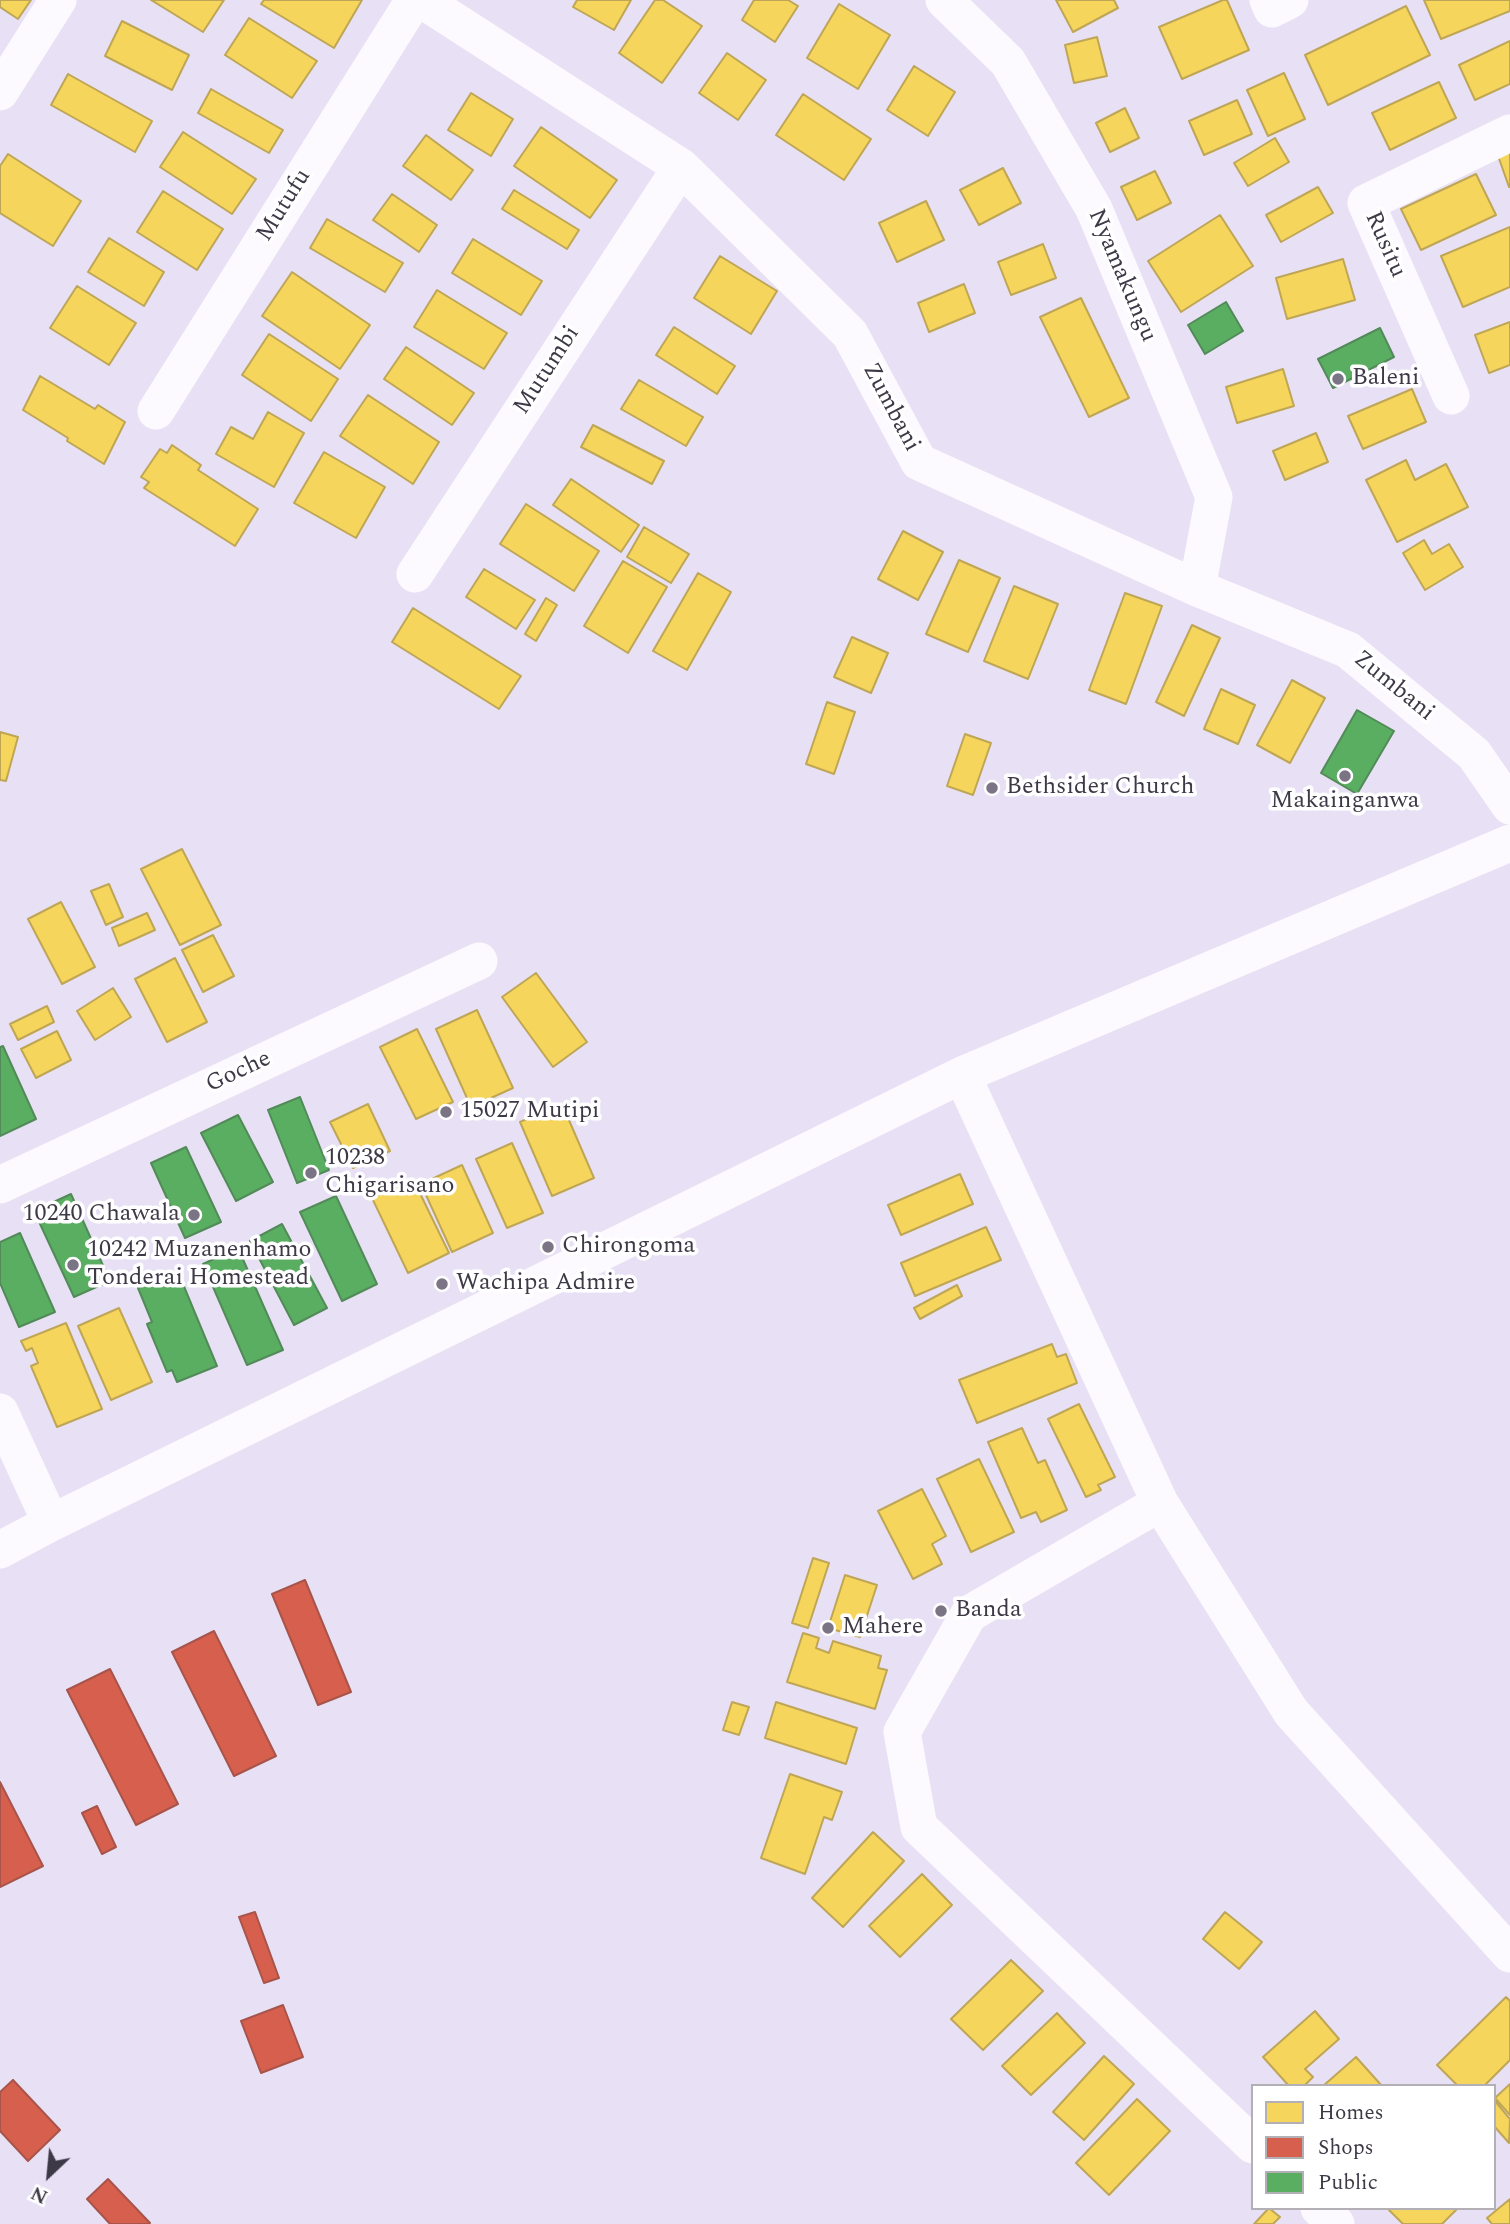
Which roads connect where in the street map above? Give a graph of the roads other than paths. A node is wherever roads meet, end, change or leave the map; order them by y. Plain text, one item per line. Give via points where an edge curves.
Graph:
1 (58, 0) edge
2 (414, 0) edge
3 (422, 0) edge
4 (944, 0) edge
5 (1268, 0) edge
6 (1290, 0) edge
7 (0, 92) edge
8 (1510, 133) edge
9 (681, 167) junction
10 (1451, 396) dead end
11 (156, 411) dead end
12 (415, 574) dead end
13 (1197, 588) junction
14 (1510, 806) edge
15 (1510, 843) edge
16 (479, 961) dead end
17 (962, 1075) junction
18 (0, 1185) edge
19 (0, 1412) edge
20 (1160, 1503) junction
21 (51, 1523) junction
22 (0, 1550) edge
23 (1510, 1954) edge
24 (1251, 2143) edge
25 (1321, 2210) edge
26 (1336, 2224) edge

1 - 7 street
2 - 11 street, Mutufu
3 - 9 street, Zumbani
4 - 13 street, Nyamakungu via 1008,62 1094,209 1214,496
5 - 6 street via 1272,9
8 - 10 street, Rusitu via 1366,203
9 - 12 street, Mutumbi
9 - 13 street, Zumbani via 850,334 919,462
13 - 14 street, Zumbani via 1348,650 1474,754
15 - 17 street
16 - 18 street, Goche
17 - 20 street
17 - 21 street
19 - 21 street
20 - 23 street via 1291,1712
20 - 24 street via 970,1614 902,1732 919,1827
21 - 22 street
25 - 26 street

